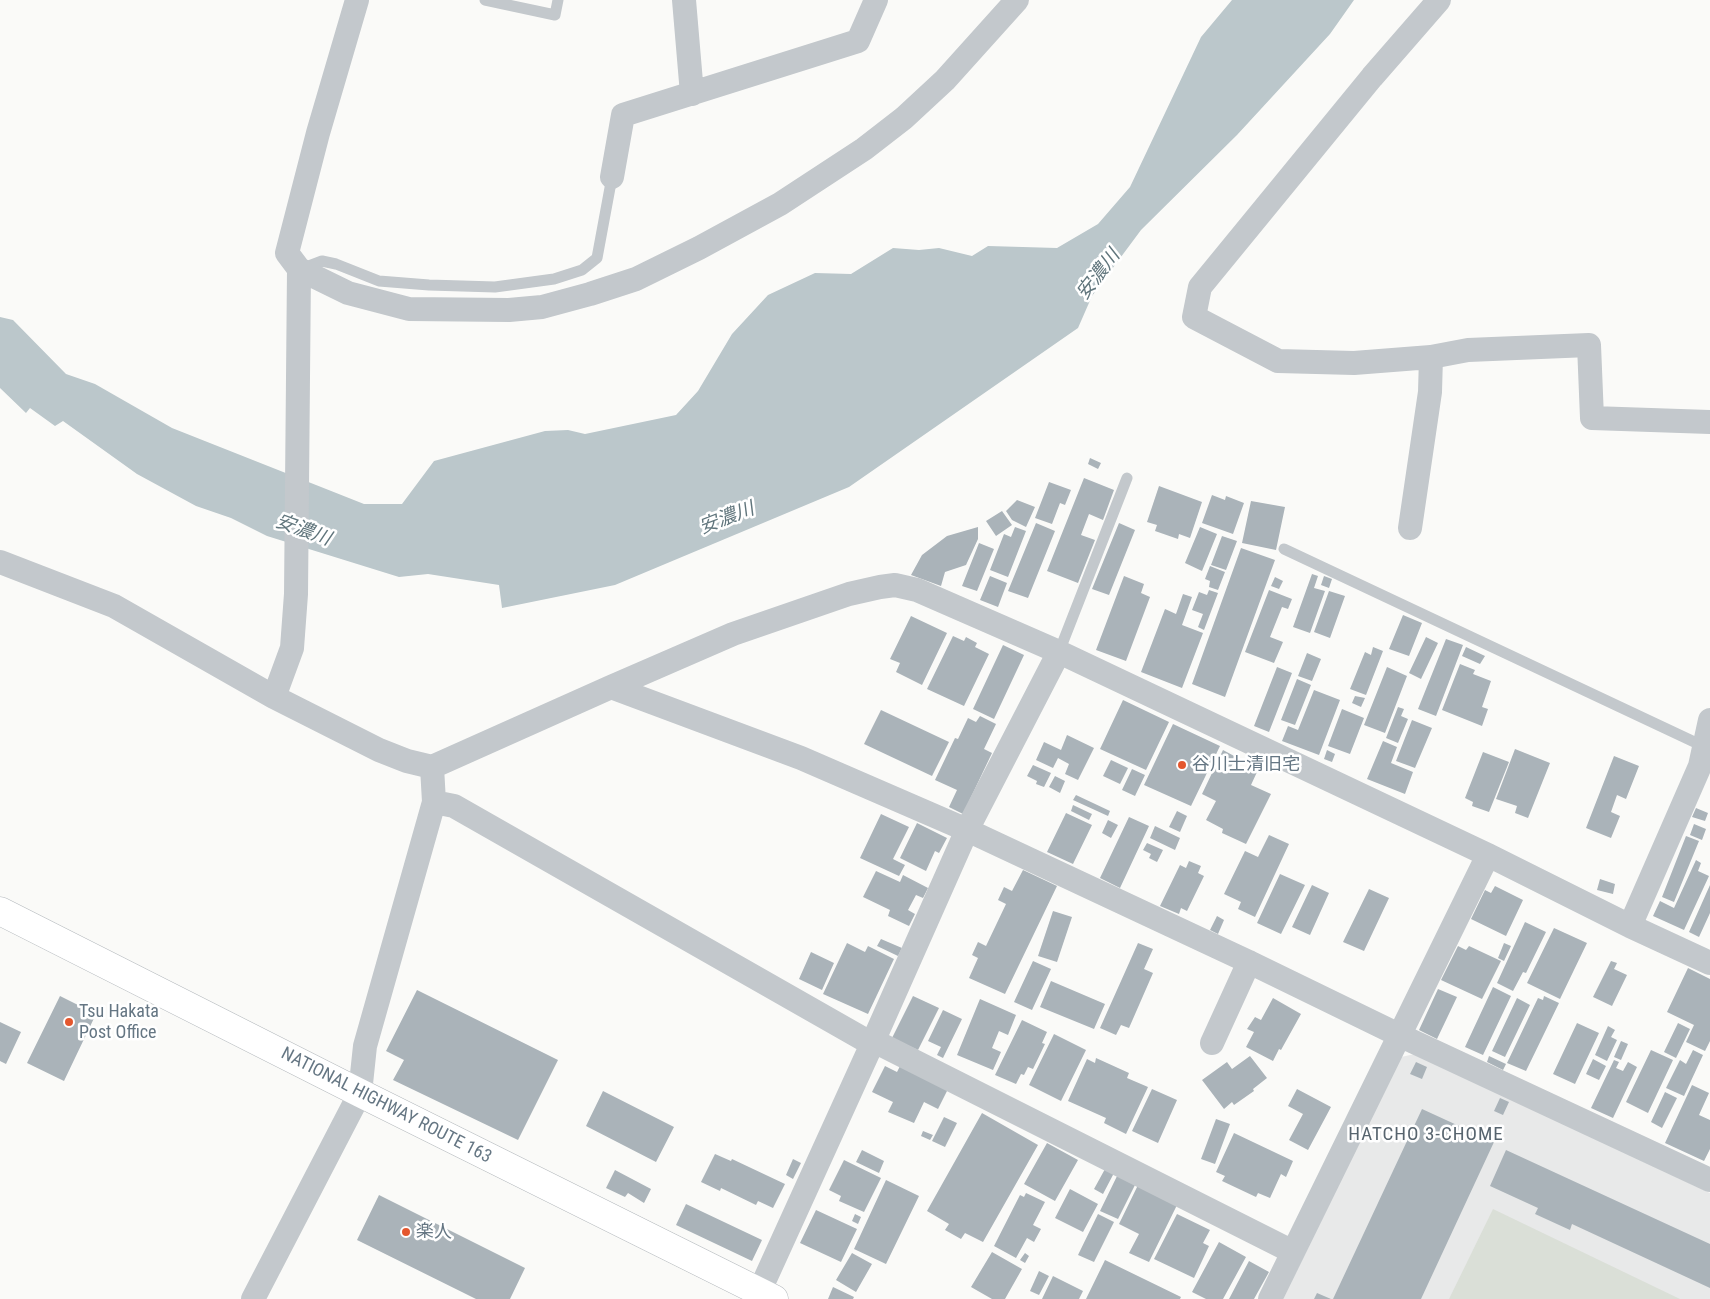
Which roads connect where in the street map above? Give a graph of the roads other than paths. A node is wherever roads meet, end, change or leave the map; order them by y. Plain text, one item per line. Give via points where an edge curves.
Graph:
1 (357, 0) edge
2 (485, 0) edge
3 (558, 0) edge
4 (684, 0) edge
5 (876, 0) edge
6 (1017, 0) edge
7 (1439, 0) edge
8 (692, 94) junction
9 (612, 177) joint
10 (299, 269) junction
11 (1431, 357) junction
12 (1710, 422) edge
13 (1127, 478) dead end
14 (1410, 528) dead end
15 (1284, 549) dead end
16 (0, 562) edge
17 (1059, 652) junction
18 (611, 687) junction
19 (274, 696) junction
20 (1710, 720) edge
21 (1707, 748) edge
22 (432, 768) junction
23 (434, 802) junction
24 (967, 830) junction
25 (1488, 855) junction
26 (0, 911) edge
27 (1630, 926) junction
28 (1249, 962) junction
29 (1710, 963) edge
30 (1400, 1035) junction
31 (873, 1042) junction
32 (1212, 1043) dead end
33 (360, 1093) junction
34 (1710, 1180) edge
35 (1294, 1252) junction
36 (763, 1297) edge
37 (253, 1299) edge
38 (1270, 1299) edge

1 - 10 street via 287,253
2 - 3 lane via 555,15
4 - 8 street
5 - 8 street via 858,41
6 - 10 street via 945,80 864,149 780,204 636,279 542,307 509,310 409,308 348,293
7 - 11 street via 1200,287 1194,317 1278,360 1354,363
8 - 9 street via 624,115
9 - 10 lane via 597,258 582,270 554,279 495,287 429,285 379,281 322,261
10 - 19 street via 296,594 292,648
11 - 12 street via 1468,350 1589,346 1592,418
11 - 14 street via 1430,392
13 - 17 lane
15 - 21 lane
16 - 19 street via 114,606
17 - 18 street via 916,590 895,585 850,594 733,634
17 - 24 street
17 - 25 street
18 - 22 street
18 - 24 street via 801,758
19 - 22 street via 379,750
20 - 21 street
21 - 27 street
22 - 23 street
23 - 31 street via 454,806
23 - 33 street via 365,1046
24 - 28 street
24 - 31 street
25 - 27 street
25 - 30 street
26 - 33 highway, NATIONAL HIGHWAY ROUTE 163
27 - 29 street
28 - 30 street
28 - 32 street
30 - 34 street
30 - 35 street
31 - 35 street
31 - 36 street
33 - 36 highway, NATIONAL HIGHWAY ROUTE 163
33 - 37 street
35 - 38 street

